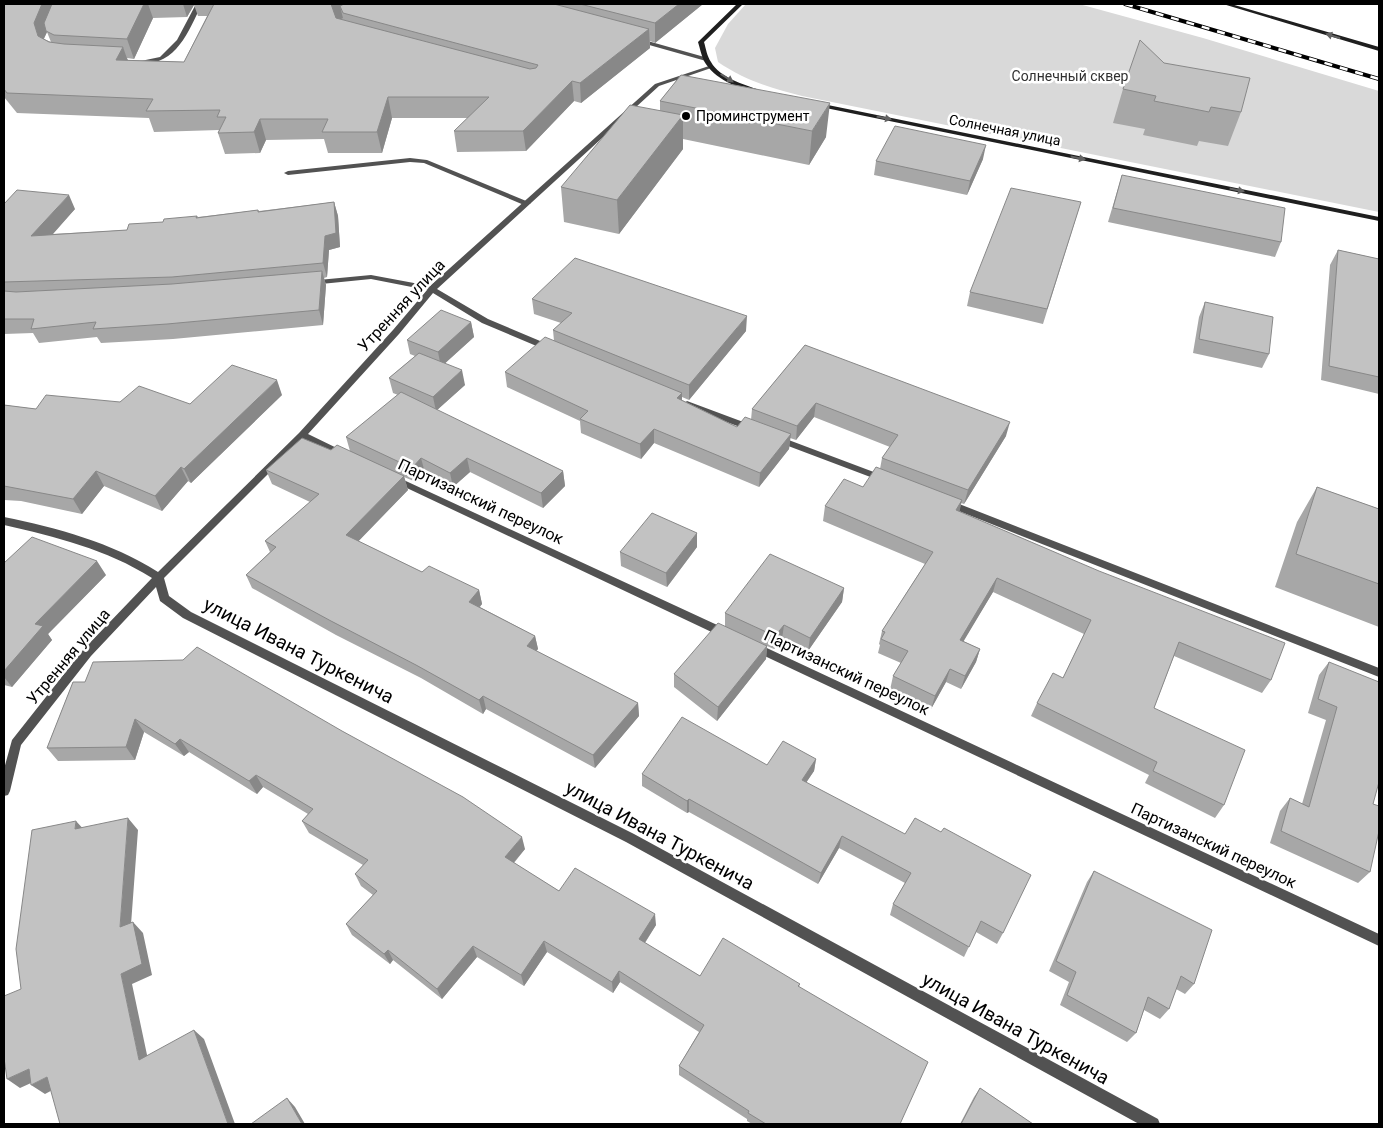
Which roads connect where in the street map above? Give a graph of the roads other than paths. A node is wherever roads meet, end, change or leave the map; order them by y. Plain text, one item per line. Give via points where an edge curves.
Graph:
1 (199, 4) edge
2 (740, 4) edge
3 (1226, 4) edge
4 (625, 38) edge
5 (1379, 50) edge
6 (706, 59) junction
7 (130, 63) edge
8 (711, 67) junction
9 (768, 93) edge
10 (812, 104) edge
11 (288, 173) dead end
12 (527, 204) junction
13 (1379, 219) edge
14 (304, 283) edge
15 (432, 289) junction
16 (556, 351) edge
17 (681, 402) edge
18 (302, 435) junction
19 (356, 460) edge
20 (383, 473) edge
21 (892, 482) edge
22 (938, 500) edge
23 (4, 521) edge
24 (159, 577) junction
25 (1379, 673) edge
26 (4, 792) edge
27 (1379, 940) edge
28 (1153, 1124) edge

1 - 7 street via 180,41 162,59
2 - 6 main road via 701,42
5 -> 3 main road
4 - 6 street
6 - 8 main road
8 -> 9 main road via 732,82
8 - 12 street, Утренняя улица via 657,85
10 -> 13 main road, Солнечная улица
11 - 12 street via 425,161
12 - 15 street, Утренняя улица
14 - 15 street via 371,277
15 - 16 street via 485,322
15 - 18 street, Утренняя улица
17 - 21 street
18 - 19 street
18 - 24 street, Утренняя улица
20 - 27 street, Партизанский переулок
22 - 25 street
23 - 24 street via 90,542 136,561
24 - 26 street, Утренняя улица via 87,653 16,743
24 - 28 street, улица Ивана Туркенича via 164,598 188,614 630,838

